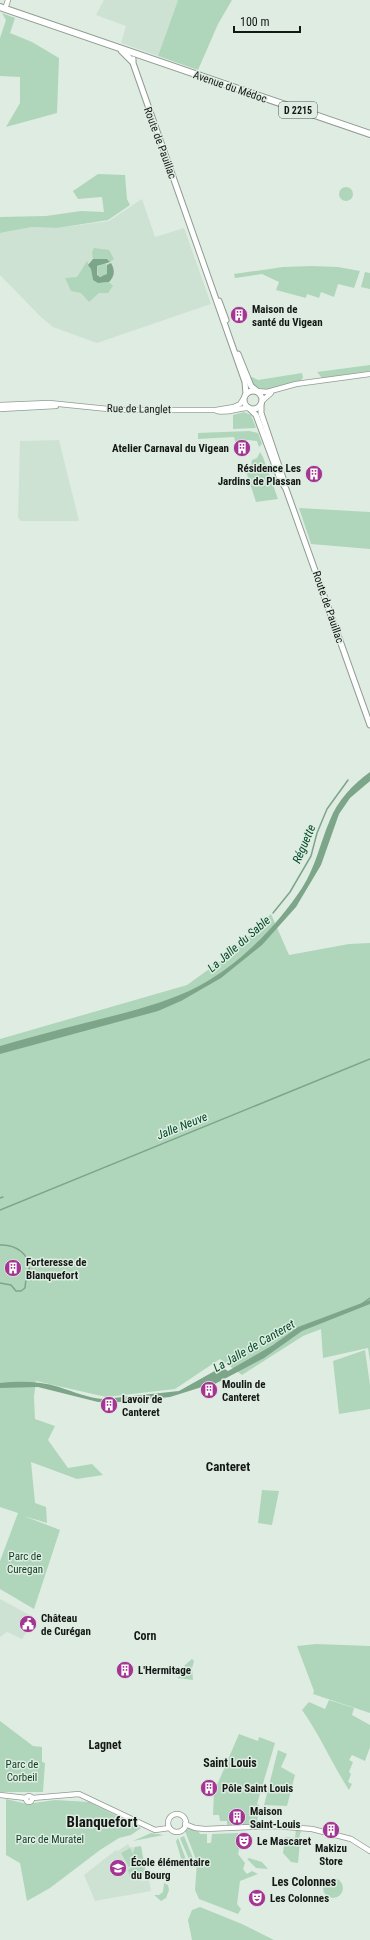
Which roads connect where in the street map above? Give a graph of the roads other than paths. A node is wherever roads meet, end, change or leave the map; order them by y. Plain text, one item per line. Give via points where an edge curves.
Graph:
1 (8, 0) edge
2 (2, 8) edge
3 (114, 46) junction
4 (134, 53) junction
5 (132, 61) junction
6 (370, 134) edge
7 (192, 232) junction
8 (370, 374) edge
9 (257, 391) junction
10 (274, 391) junction
11 (245, 396) junction
12 (261, 403) junction
13 (0, 405) edge
14 (62, 406) junction
15 (250, 408) junction
16 (0, 409) edge
17 (216, 410) junction
18 (286, 489) junction
19 (370, 725) edge
20 (0, 1795) edge
21 (185, 1824) junction
22 (169, 1828) junction
23 (370, 1851) edge

1 - 2 street
2 - 3 main road, Avenue du Médoc / D 2215
3 - 4 main road, Avenue du Médoc / D 2215
3 - 5 main road, Avenue du Médoc
4 - 5 main road
4 - 6 main road, Avenue du Médoc / D 2215
5 - 7 main road, Route de Pauillac
7 - 9 main road, Route de Pauillac via 248,380
7 - 11 main road, Route de Pauillac via 246,385
8 - 10 street via 296,384
9 - 10 street
9 - 11 main road via 251,391
9 - 12 main road via 261,395
10 - 12 street
11 - 15 main road via 245,404
11 - 17 street, Rue de Langlet via 240,404 234,407
12 - 15 main road via 256,409
12 - 18 main road, Route de Pauillac via 260,414
13 - 14 street, Rue de Langlet via 49,403
14 - 16 street, Rue de Langlet
14 - 17 street, Rue de Langlet via 118,410
15 - 17 street, Rue de Langlet via 229,412
15 - 18 main road, Route de Pauillac via 257,416
18 - 19 main road, Route de Pauillac
20 - 22 street via 32,1798 80,1794 155,1830
21 - 22 street via 179,1831 172,1831
21 - 22 street via 183,1816 175,1814 168,1819
21 - 23 street via 205,1830 282,1826 312,1829 351,1840

